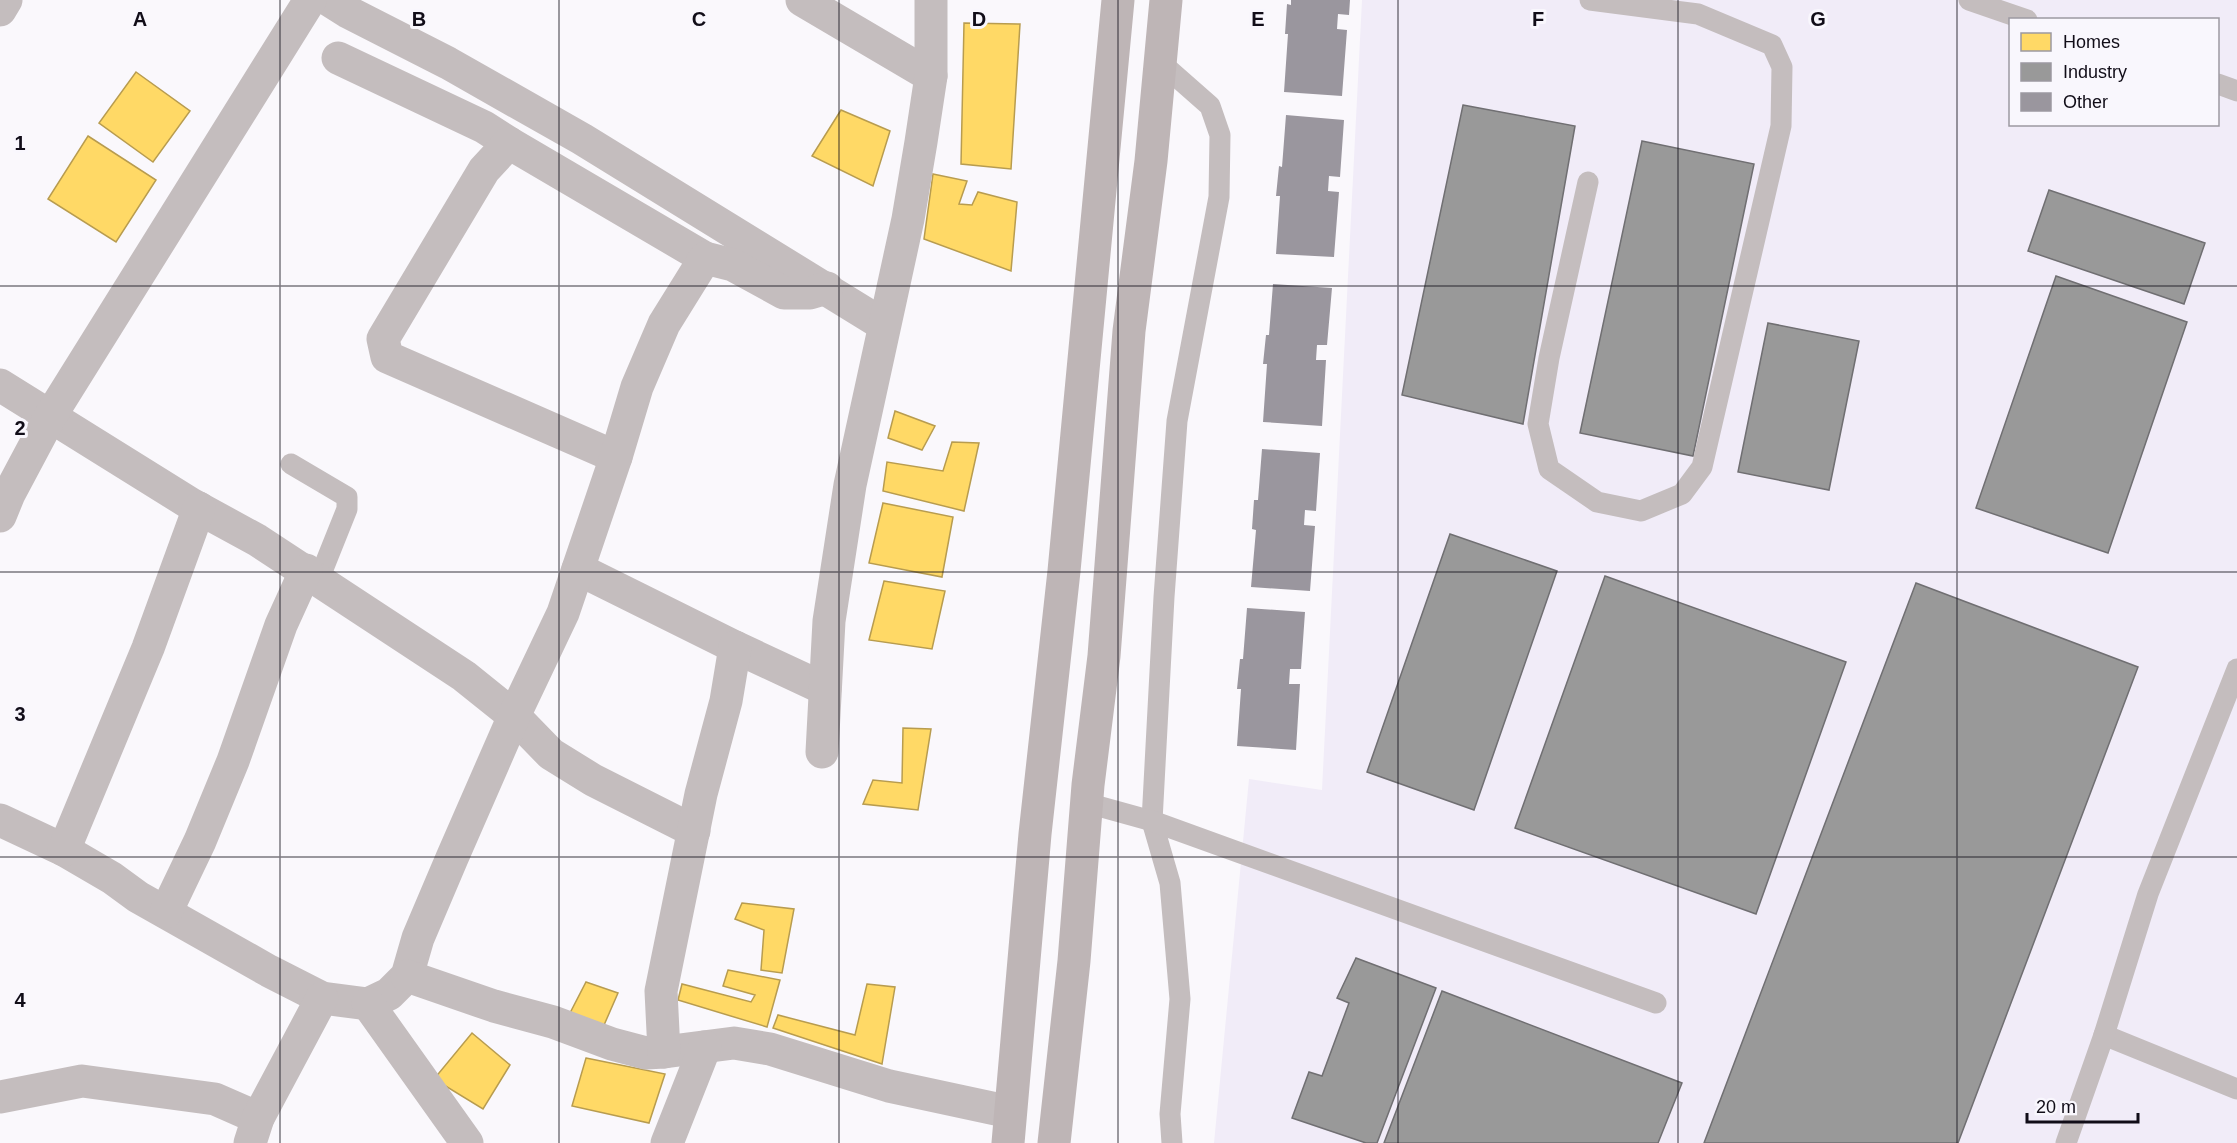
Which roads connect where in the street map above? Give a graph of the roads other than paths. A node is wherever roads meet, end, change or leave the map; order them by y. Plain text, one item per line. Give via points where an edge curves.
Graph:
1 (6, 0) edge
2 (802, 0) edge
3 (931, 0) edge
4 (1118, 0) edge
5 (1166, 0) edge
6 (1590, 0) edge
7 (1970, 0) edge
8 (306, 3) edge
9 (0, 10) edge
10 (2020, 18) edge
11 (338, 58) dead end
12 (1160, 62) junction
13 (931, 76) junction
14 (2219, 85) edge
15 (2237, 91) edge
16 (509, 143) junction
17 (1588, 182) dead end
18 (705, 258) junction
19 (827, 288) junction
20 (884, 325) junction
21 (0, 385) edge
22 (51, 415) junction
23 (616, 457) junction
24 (291, 464) dead end
25 (200, 508) junction
26 (0, 516) edge
27 (578, 569) junction
28 (313, 575) junction
29 (735, 647) junction
30 (2237, 669) edge
31 (825, 689) junction
32 (514, 716) junction
33 (822, 752) dead end
34 (1087, 802) junction
35 (0, 820) edge
36 (1152, 821) junction
37 (694, 831) junction
38 (64, 849) junction
39 (166, 912) junction
40 (407, 976) junction
41 (322, 998) junction
42 (368, 1004) junction
43 (1656, 1004) dead end
44 (2104, 1035) junction
45 (705, 1047) junction
46 (664, 1052) junction
47 (2237, 1089) edge
48 (0, 1097) edge
49 (1009, 1127) edge
50 (254, 1130) edge
51 (467, 1143) edge
52 (668, 1143) edge
53 (1054, 1143) edge
54 (1172, 1143) edge
55 (2066, 1143) edge

1 - 9 street
2 - 13 street
3 - 13 street
4 - 49 main road
5 - 12 main road
6 - 17 lane via 1698,14 1772,45 1782,67 1781,126 1702,467 1682,494 1641,511 1598,502 1549,469 1538,424
7 - 10 lane
8 - 19 street via 348,12 448,63 582,139
8 - 22 street
11 - 16 street via 484,127
12 - 34 main road via 1129,331 1104,656
12 - 36 lane via 1209,106 1220,135 1219,197 1177,421
13 - 20 street via 908,219
14 - 15 lane
16 - 18 street
16 - 23 street via 484,170 383,339 387,357
18 - 19 street via 734,265 784,292 810,293
18 - 23 street via 664,324 637,387
19 - 20 street
20 - 31 street via 850,485 829,621
21 - 22 street
22 - 25 street
22 - 26 street
23 - 27 street
24 - 28 lane via 347,497 347,509
25 - 28 street
25 - 38 street via 148,648
27 - 29 street
27 - 32 street via 563,613
28 - 32 street via 464,675
28 - 39 street via 281,625 229,771
29 - 31 street
29 - 37 street
30 - 44 lane via 2148,894
31 - 33 street
32 - 37 street via 551,754 592,780
32 - 40 street via 423,928
34 - 36 lane
34 - 53 main road
35 - 38 street
36 - 43 lane
36 - 54 lane via 1170,883 1180,999 1170,1114
37 - 46 street via 661,990
38 - 39 street
39 - 41 street
40 - 42 street via 389,994
40 - 46 street via 612,1044 646,1053
41 - 42 street
41 - 50 street
42 - 51 street
44 - 47 lane
44 - 55 lane
45 - 46 street
45 - 49 street via 734,1043 771,1049
45 - 52 street
48 - 50 street via 82,1081 215,1099

